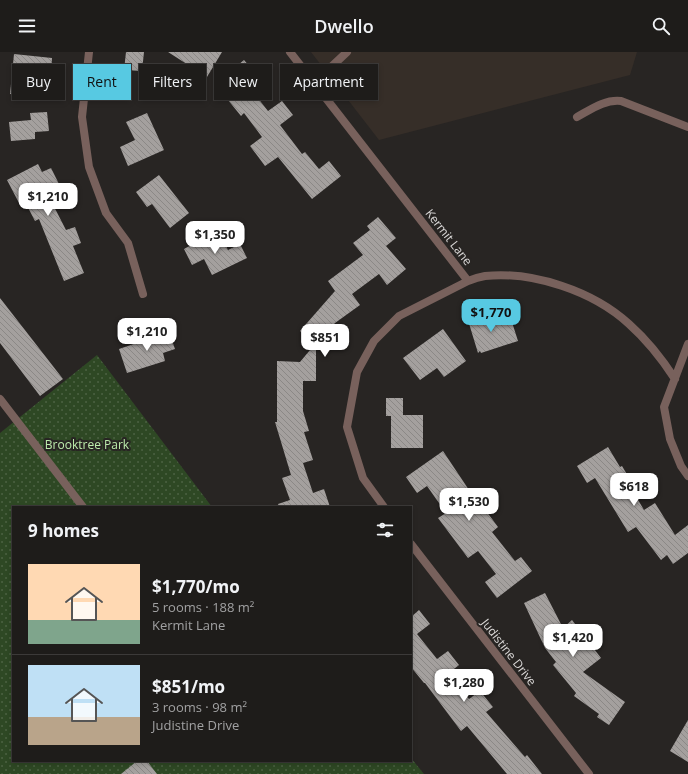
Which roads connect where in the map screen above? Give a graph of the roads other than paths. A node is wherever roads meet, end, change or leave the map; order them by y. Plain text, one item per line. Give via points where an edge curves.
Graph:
1 (88, 52) edge
2 (290, 52) edge
3 (347, 52) edge
4 (299, 64) edge
5 (334, 64) edge
6 (327, 100) edge
7 (577, 117) dead end
8 (688, 127) edge
9 (468, 281) junction
10 (143, 294) dead end
11 (688, 344) edge
12 (675, 379) junction
13 (0, 399) edge
14 (688, 476) edge
15 (83, 506) edge
16 (383, 506) edge
17 (412, 545) edge
18 (589, 774) edge

1 - 10 street via 82,117 89,167 106,214 128,243
2 - 4 street, Kermit Lane
3 - 5 street
6 - 9 street, Kermit Lane
7 - 8 street via 614,100
9 - 12 street, Kermit Lane via 484,276 512,276 540,280 580,293 628,322 648,342
9 - 16 street via 399,316 374,341 357,372 347,427 363,478
11 - 12 street
12 - 14 street via 664,407 670,439
13 - 15 street
17 - 18 street, Judistine Drive

